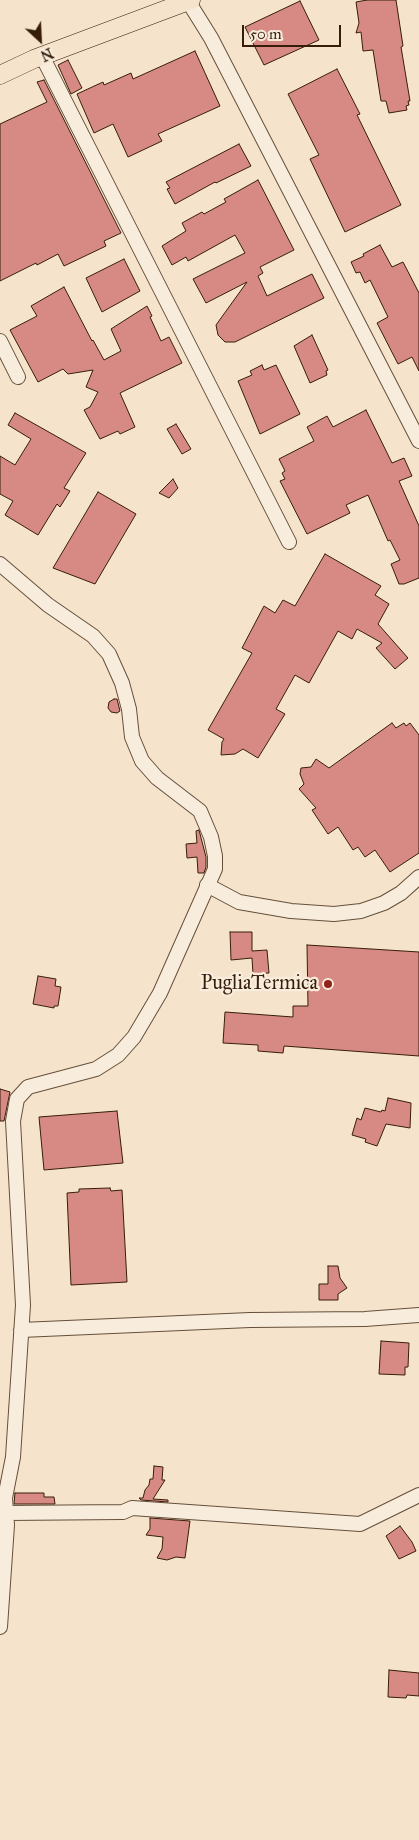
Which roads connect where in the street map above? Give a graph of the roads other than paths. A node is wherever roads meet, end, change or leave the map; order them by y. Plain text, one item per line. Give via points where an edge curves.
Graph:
1 (190, 0) edge
2 (42, 56) junction
3 (0, 75) edge
4 (0, 341) edge
5 (18, 377) dead end
6 (419, 441) edge
7 (289, 542) dead end
8 (0, 564) edge
9 (419, 877) edge
10 (207, 885) junction
11 (419, 1315) edge
12 (21, 1330) junction
13 (419, 1495) edge
14 (4, 1504) edge
15 (0, 1627) edge

1 - 2 main road
1 - 6 street
2 - 3 main road
2 - 7 street
4 - 5 street
8 - 10 street via 48,606 93,636 108,654 122,683 132,737 142,761 157,778 200,811 215,856 215,870
9 - 10 street via 384,903 361,911 334,914 239,902
10 - 12 street via 160,993 134,1037 118,1055 96,1069 28,1087 16,1099 13,1122 23,1305
11 - 12 street
12 - 14 street via 13,1457
13 - 14 street via 360,1524 132,1508 123,1512
14 - 15 street

